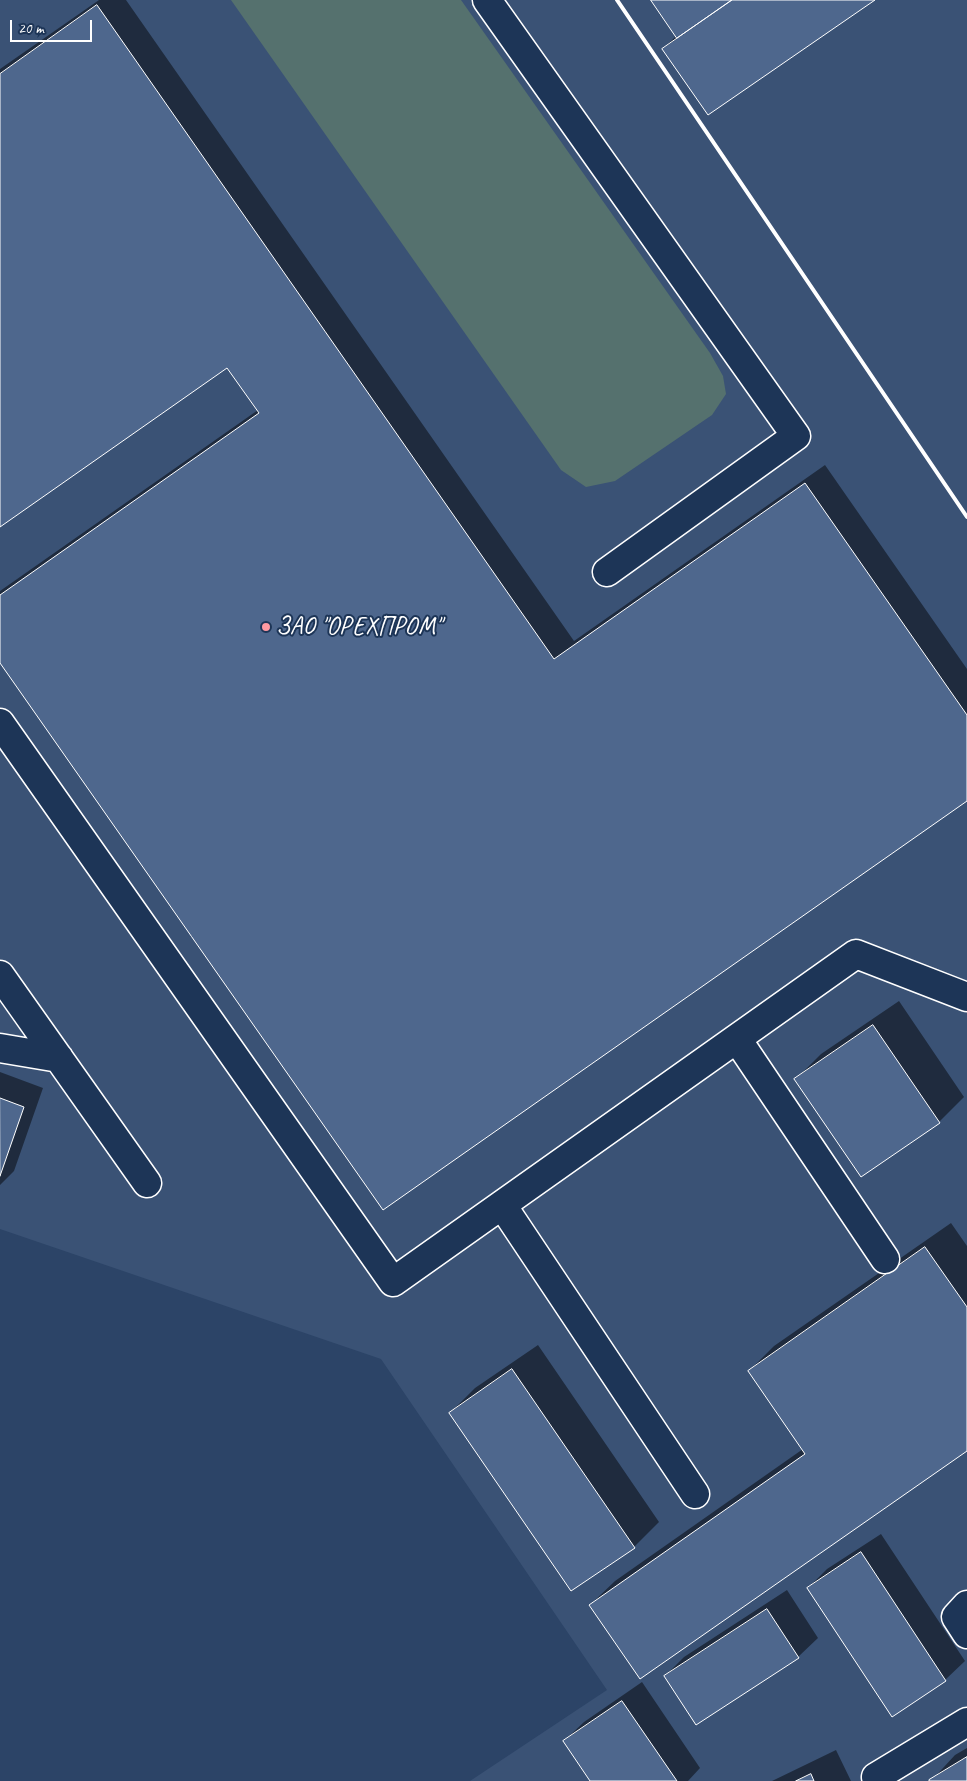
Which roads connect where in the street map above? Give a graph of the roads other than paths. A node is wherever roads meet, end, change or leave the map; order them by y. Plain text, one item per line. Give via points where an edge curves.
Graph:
1 (487, 0) edge
2 (607, 572) dead end
3 (0, 723) edge
4 (0, 975) edge
5 (967, 997) edge
6 (737, 1039) junction
7 (0, 1048) edge
8 (59, 1058) junction
9 (147, 1183) dead end
10 (502, 1205) junction
11 (885, 1259) dead end
12 (695, 1494) dead end
13 (967, 1605) edge
14 (967, 1634) edge
15 (967, 1722) edge
16 (878, 1781) edge

1 - 2 lane via 796,436
3 - 10 lane via 393,1282
4 - 8 lane
5 - 6 lane via 856,954
6 - 10 lane
6 - 11 lane
7 - 8 lane
8 - 9 lane
10 - 12 lane
13 - 14 lane via 956,1617
15 - 16 lane via 876,1777

